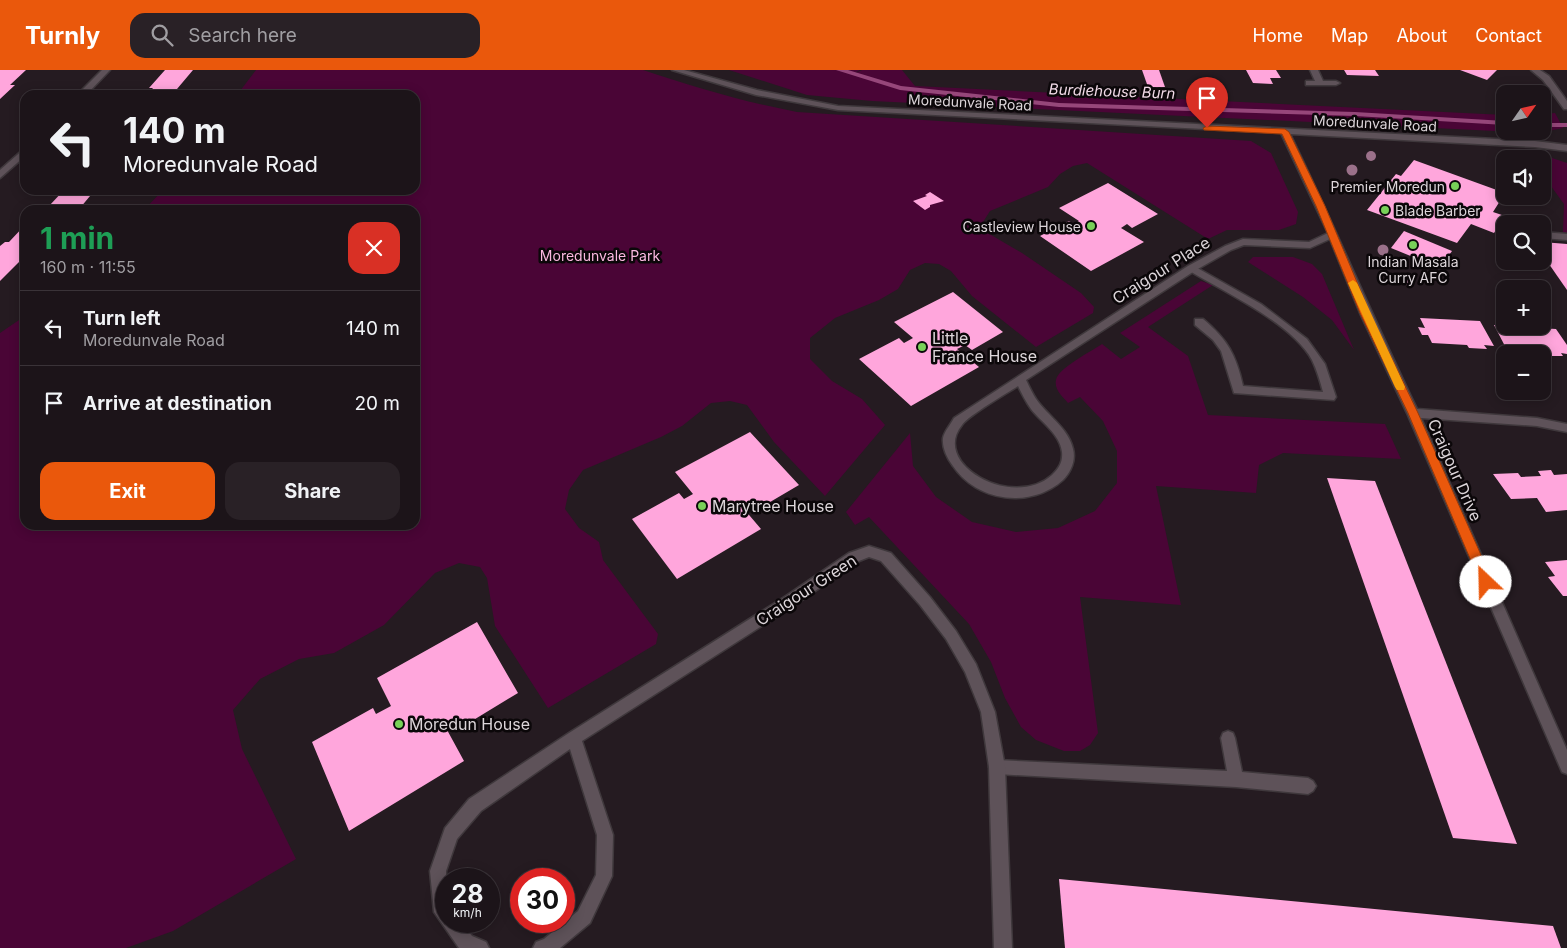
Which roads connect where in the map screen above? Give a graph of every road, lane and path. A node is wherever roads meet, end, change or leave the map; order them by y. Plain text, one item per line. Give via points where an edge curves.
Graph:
1 (106, 70) edge
2 (676, 70) edge
3 (1314, 70) edge
4 (1535, 70) edge
5 (1320, 82) junction
6 (1309, 83) dead end
7 (1336, 83) dead end
8 (86, 90) edge
9 (1567, 107) edge
10 (1285, 132) junction
11 (1567, 148) edge
12 (20, 156) edge
13 (0, 176) edge
14 (1333, 234) junction
15 (1551, 236) edge
16 (1567, 238) edge
17 (1192, 268) junction
18 (1199, 322) dead end
19 (1020, 379) junction
20 (1413, 413) junction
21 (1567, 428) edge
22 (574, 738) junction
23 (1228, 738) dead end
24 (997, 767) junction
25 (1567, 768) edge
26 (1236, 779) junction
27 (1308, 786) dead end
28 (439, 868) edge
29 (458, 933) edge
30 (480, 948) edge
31 (542, 948) edge
32 (1003, 948) edge

1 - 8 street
2 - 10 street, Moredunvale Road via 756,94 838,108
3 - 5 street
4 - 9 street via 1546,78
5 - 6 street
5 - 7 street
10 - 11 street, Moredunvale Road
10 - 14 street, Craigour Drive
12 - 13 street
14 - 17 street, Craigour Place via 1310,245 1243,242
14 - 20 street, Craigour Drive via 1365,313
15 - 16 street
17 - 18 street via 1300,338 1316,356 1330,397 1238,390 1230,354 1218,337
17 - 19 street, Craigour Place
19 - 19 street, Craigour Place via 1034,404 1053,425 1067,448 1067,467 1054,482 1038,491 1013,493 987,489 965,475 953,459 948,437 958,421
20 - 21 street via 1537,422
20 - 25 street, Craigour Drive
22 - 24 street, Craigour Green via 854,557 869,551 886,557 926,600 951,635 971,669 988,712
22 - 28 street, Craigour Green via 475,805 451,834
22 - 31 street via 605,834 604,876 584,917 548,947
23 - 26 street
24 - 26 street
24 - 32 street, Craigour Green
26 - 27 street
29 - 30 street via 466,943

